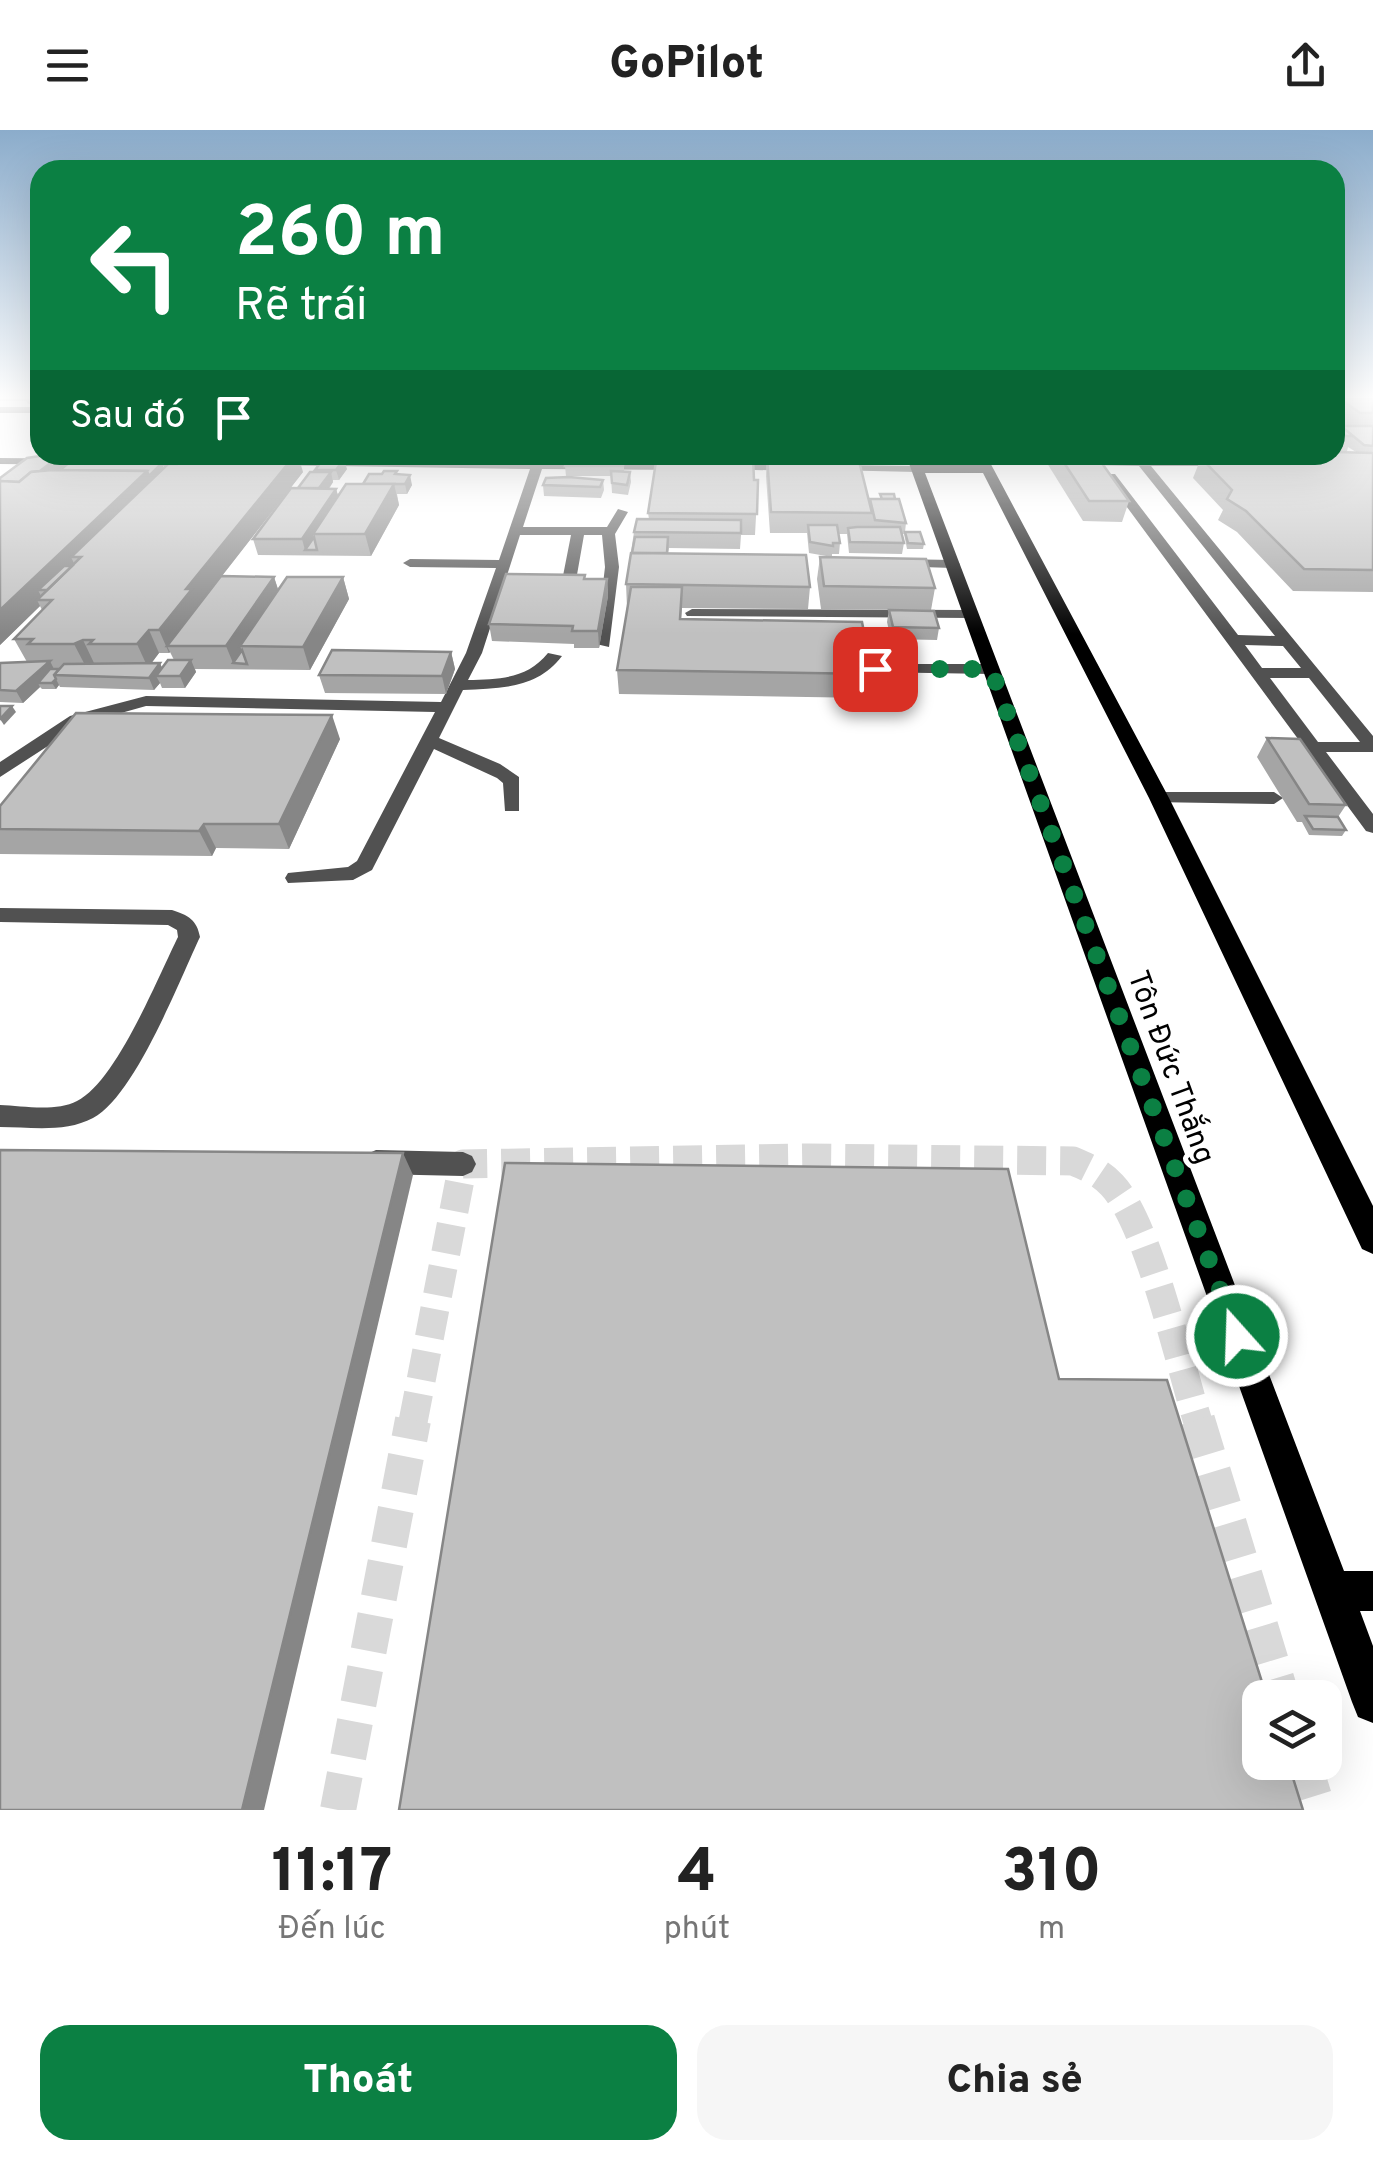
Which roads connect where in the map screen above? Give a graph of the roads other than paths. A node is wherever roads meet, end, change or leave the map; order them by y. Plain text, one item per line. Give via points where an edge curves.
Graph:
1 (533, 477) edge
2 (920, 477) edge
3 (992, 477) edge
4 (1110, 477) edge
5 (1152, 477) edge
6 (571, 512) dead end
7 (622, 512) dead end
8 (515, 531) junction
9 (572, 531) junction
10 (608, 531) junction
11 (410, 563) dead end
12 (877, 563) edge
13 (504, 564) junction
14 (953, 564) junction
15 (568, 586) edge
16 (1229, 590) dead end
17 (1246, 590) junction
18 (692, 613) dead end
19 (970, 614) junction
20 (1233, 640) junction
21 (1288, 641) junction
22 (604, 644) dead end
23 (554, 656) dead end
24 (875, 669) edge
25 (991, 669) junction
26 (1258, 672) junction
27 (1313, 673) junction
28 (460, 685) junction
29 (449, 707) junction
30 (432, 740) junction
31 (1313, 747) junction
32 (1373, 747) edge
33 (0, 772) edge
34 (1159, 798) junction
35 (1274, 798) dead end
36 (512, 807) dead end
37 (1373, 827) edge
38 (294, 878) dead end
39 (0, 915) edge
40 (0, 1116) edge
41 (347, 1161) edge
42 (463, 1164) dead end
43 (1373, 1240) edge
44 (1331, 1591) junction
45 (1373, 1591) edge
46 (1373, 1702) edge

1 - 8 street
2 - 14 main road, Tôn Đức Thắng
3 - 34 main road
4 - 20 street via 1204,590
5 - 17 street via 1195,537
6 - 9 street
7 - 10 street
8 - 9 street
8 - 13 street
9 - 10 street
9 - 15 street
10 - 22 street via 612,568
11 - 13 street
12 - 14 street
13 - 28 street
14 - 19 main road, Tôn Đức Thắng
16 - 17 street
17 - 21 street
18 - 19 street
19 - 25 main road, Tôn Đức Thắng
20 - 21 street
20 - 26 street
21 - 27 street
23 - 28 street via 534,676 515,682
24 - 25 street
25 - 44 main road, Tôn Đức Thắng
26 - 27 street
26 - 31 street
27 - 32 street
28 - 29 street
29 - 30 street
29 - 33 street via 146,701 76,720
30 - 36 street via 512,780
30 - 38 street via 365,865 353,874
31 - 32 street
31 - 37 street
34 - 35 street
34 - 43 main road
39 - 40 street via 172,918 187,926 189,937 113,1086 90,1108 68,1116
41 - 42 street
44 - 45 main road
44 - 46 main road, Tôn Đức Thắng

